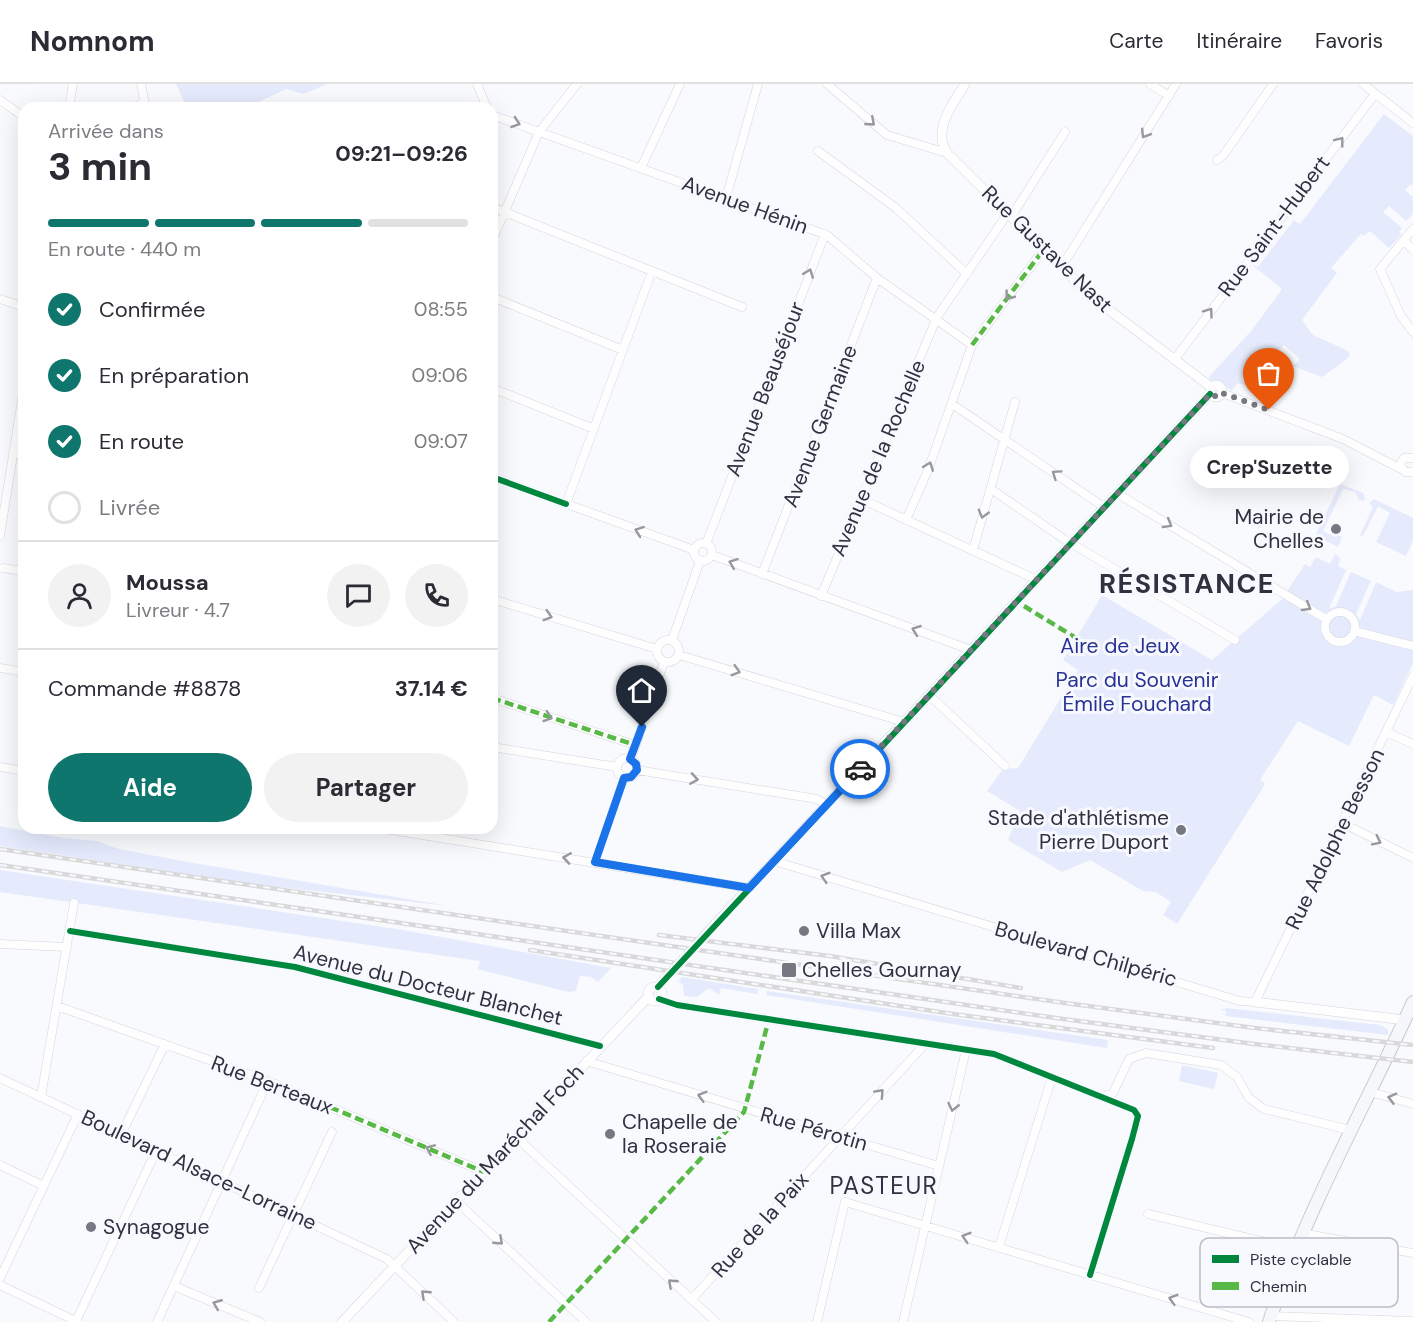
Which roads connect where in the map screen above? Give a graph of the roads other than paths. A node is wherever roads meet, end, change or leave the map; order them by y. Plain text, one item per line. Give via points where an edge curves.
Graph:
1 (73, 84) edge
2 (141, 84) edge
3 (477, 84) edge
4 (577, 84) edge
5 (680, 84) edge
6 (758, 84) edge
7 (827, 84) edge
8 (965, 84) edge
9 (1150, 84) edge
10 (1176, 84) edge
11 (1273, 84) edge
12 (1363, 84) edge
13 (1376, 94) junction
14 (1169, 96) junction
15 (0, 100) edge
16 (70, 102) edge
17 (146, 102) edge
18 (484, 102) edge
19 (18, 113) edge
20 (498, 117) edge
21 (1413, 123) edge
22 (539, 132) junction
23 (1065, 132) dead end
24 (818, 151) dead end
25 (947, 153) junction
26 (1217, 160) dead end
27 (641, 168) junction
28 (726, 198) junction
29 (498, 210) edge
30 (504, 212) junction
31 (1010, 215) junction
32 (498, 226) edge
33 (1413, 230) edge
34 (825, 234) junction
35 (1404, 240) junction
36 (1044, 249) junction
37 (1413, 250) edge
38 (1062, 266) junction
39 (652, 271) junction
40 (967, 274) junction
41 (877, 278) junction
42 (0, 299) edge
43 (498, 299) edge
44 (18, 305) edge
45 (742, 307) dead end
46 (936, 320) junction
47 (1413, 332) edge
48 (972, 345) junction
49 (623, 350) junction
50 (1174, 360) junction
51 (498, 390) edge
52 (1211, 391) junction
53 (1222, 393) joint
54 (1015, 402) dead end
55 (952, 404) junction
56 (18, 423) edge
57 (594, 429) junction
58 (1005, 438) junction
59 (13, 453) junction
60 (18, 454) edge
61 (1409, 456) edge
62 (1387, 461) junction
63 (1401, 469) junction
64 (1413, 472) edge
65 (498, 479) edge
66 (991, 489) junction
67 (1118, 494) junction
68 (861, 499) junction
69 (566, 504) junction
70 (1104, 507) junction
71 (906, 520) junction
72 (0, 536) edge
73 (1071, 543) junction
74 (706, 544) junction
75 (694, 550) junction
76 (973, 550) junction
77 (711, 555) junction
78 (700, 561) junction
79 (1, 567) edge
80 (18, 570) edge
81 (762, 574) junction
82 (1036, 580) junction
83 (821, 596) junction
84 (498, 601) edge
85 (1326, 619) junction
86 (1354, 631) junction
87 (672, 640) junction
88 (1235, 640) dead end
89 (1413, 646) edge
90 (657, 649) junction
91 (971, 650) junction
92 (679, 655) junction
93 (664, 662) junction
94 (0, 668) edge
95 (18, 671) edge
96 (1413, 676) edge
97 (929, 695) junction
98 (498, 700) edge
99 (904, 722) junction
100 (1386, 732) junction
101 (1413, 744) edge
102 (635, 745) junction
103 (498, 748) edge
104 (630, 759) junction
105 (1005, 766) dead end
106 (0, 767) edge
107 (617, 767) junction
108 (18, 770) edge
109 (637, 770) junction
110 (624, 778) junction
111 (826, 805) junction
112 (1342, 823) junction
113 (417, 834) edge
114 (1413, 858) edge
115 (774, 861) junction
116 (595, 862) junction
117 (749, 888) junction
118 (74, 903) dead end
119 (70, 931) junction
120 (703, 937) tunnel mouth
121 (0, 944) edge
122 (67, 946) junction
123 (668, 975) tunnel mouth
124 (658, 987) junction
125 (649, 996) junction
126 (659, 999) junction
127 (1255, 1002) junction
128 (1413, 1002) edge
129 (57, 1006) junction
130 (1409, 1019) edge
131 (926, 1043) junction
132 (165, 1044) junction
133 (600, 1046) junction
134 (966, 1050) junction
135 (586, 1062) junction
136 (1052, 1077) junction
137 (0, 1078) edge
138 (268, 1081) junction
139 (1370, 1092) junction
140 (41, 1097) junction
141 (1103, 1097) junction
142 (1413, 1104) edge
143 (78, 1114) junction
144 (1350, 1130) junction
145 (332, 1132) dead end
146 (122, 1135) junction
147 (840, 1136) junction
148 (516, 1137) junction
149 (156, 1151) junction
150 (0, 1165) edge
151 (939, 1166) junction
152 (484, 1172) junction
153 (222, 1182) junction
154 (44, 1186) junction
155 (456, 1201) junction
156 (293, 1214) junction
157 (1148, 1214) dead end
158 (925, 1225) junction
159 (1301, 1233) junction
160 (1245, 1238) edge
161 (1299, 1238) edge
162 (1329, 1238) edge
163 (999, 1247) junction
164 (1398, 1250) edge
165 (1413, 1253) edge
166 (395, 1266) junction
167 (1090, 1275) junction
168 (0, 1278) edge
169 (0, 1285) edge
170 (174, 1286) junction
171 (260, 1288) dead end
172 (691, 1300) junction
173 (62, 1319) edge
174 (1270, 1319) edge
175 (77, 1321) edge
176 (1413, 1321) edge
177 (157, 1322) edge
178 (260, 1322) edge
179 (342, 1322) edge
180 (454, 1322) edge
181 (586, 1322) edge
182 (716, 1322) edge
183 (817, 1322) edge
184 (903, 1322) edge
185 (1249, 1322) edge

1 - 16 street
2 - 17 street
3 - 18 street
4 - 22 street
5 - 27 street
6 - 28 street
7 -> 25 street via 887,135
8 - 25 street via 942,127 942,143
9 - 14 street
10 - 14 street
11 - 26 street
12 - 13 street
13 - 21 street
50 -> 13 street, Rue Saint-Hubert
14 -> 38 street
15 - 19 street
20 -> 22 street, Avenue Hénin
22 - 27 street, Avenue Hénin
22 - 30 street
23 - 31 street, Avenue de la Rochelle
24 - 40 street via 896,208
25 - 31 street, Rue Gustave Nast
27 - 28 street, Avenue Hénin
28 - 34 street, Avenue Hénin
29 - 30 street
30 - 32 street
30 - 39 street
31 - 36 street, Rue Gustave Nast
31 - 40 street, Avenue de la Rochelle
33 - 35 street
34 - 41 street, Avenue Hénin
74 -> 34 street, Avenue Beauséjour
35 - 37 street
35 - 47 street via 1380,269 1401,318
36 - 38 street, Rue Gustave Nast
36 -> 48 street
38 - 50 street, Rue Gustave Nast via 1092,297
39 - 45 street
39 - 49 street
40 - 46 street, Avenue de la Rochelle
41 - 46 street, Avenue Hénin
41 - 81 street, Avenue Germaine
42 - 44 street
43 - 49 street
46 - 48 street, Avenue Hénin
46 - 68 street, Avenue de la Rochelle
48 - 55 street
49 - 57 street
50 - 52 street, Rue Gustave Nast
51 - 57 street
52 - 53 street via 1218,397
52 - 67 street
53 - 62 street via 1349,442
54 - 58 street
55 - 58 street
71 -> 55 street
56 - 59 street
57 - 69 street
58 - 66 street
70 -> 58 street
59 - 60 street
59 - 72 street
61 - 62 street
61 - 63 street
62 - 63 street
63 - 64 street
65 - 69 street
66 - 73 street
66 -> 76 street
67 - 70 street
67 -> 85 street
68 - 71 street
68 - 83 street, Avenue de la Rochelle
75 -> 69 street
70 - 73 street
71 - 76 street
73 - 82 street
73 - 88 street
74 - 75 street via 698,544
74 - 77 street
75 - 78 street
76 - 82 street
77 - 78 street
81 -> 77 street
78 - 87 street
79 - 80 street
81 - 83 street
82 - 91 street
91 -> 83 street
84 -> 90 street
85 - 86 street via 1337,612 1346,613 1352,618
85 - 86 street via 1325,631 1333,640 1346,640
86 - 89 street
87 - 90 street via 661,642
87 - 92 street via 678,644
90 - 93 street
91 - 97 street
92 - 93 street via 675,661
92 -> 99 street
93 - 102 street
94 - 95 street
96 - 100 street, Rue Adolphe Besson
97 - 99 street
97 - 105 street
98 -> 102 street
99 - 111 street
100 - 101 street
100 - 112 street, Rue Adolphe Besson
102 - 104 street
103 - 107 street
104 - 107 street via 622,760
104 - 109 street
106 - 108 street
107 - 110 street
109 - 110 street
109 -> 111 street via 815,798
110 - 116 street
111 - 115 street
112 -> 114 street
112 - 127 street, Rue Adolphe Besson
116 -> 113 street
115 - 117 street
127 -> 115 street, Boulevard Chilpéric via 1240,1001
116 - 117 street
117 - 120 street
118 - 119 street
119 - 122 street
119 - 133 street, Avenue du Docteur Blanchet via 295,967
121 - 122 street
122 - 129 street
123 - 124 street, Avenue du Maréchal Foch
124 - 125 street, Avenue du Maréchal Foch via 649,990
124 - 126 street via 662,993
125 - 126 street
125 - 133 street, Avenue du Maréchal Foch
126 - 131 street via 688,1007
127 - 130 street, Boulevard Chilpéric
128 - 130 main road
129 - 132 street, Rue Berteaux
129 - 140 street
130 - 139 main road
131 - 134 street
147 -> 131 street, Rue de la Paix
132 - 138 street, Rue Berteaux
132 - 146 street
133 - 135 street, Avenue du Maréchal Foch
134 - 136 street via 994,1054
134 -> 151 street
147 -> 135 street, Rue Pérotin
135 - 148 street, Avenue du Maréchal Foch
136 - 141 street
136 - 163 street
137 - 140 street, Boulevard Alsace-Lorraine
152 -> 138 street, Rue Berteaux
138 - 153 street
142 -> 139 street
139 - 144 main road
140 - 143 street, Boulevard Alsace-Lorraine
141 - 144 street via 1113,1093 1130,1059 1146,1053 1221,1065 1238,1077 1249,1098 1264,1109
141 - 167 street via 1132,1109 1138,1116
143 - 146 street, Boulevard Alsace-Lorraine
143 - 154 street
144 - 159 main road
145 - 156 street
146 - 149 street, Boulevard Alsace-Lorraine
147 - 151 street, Rue Pérotin
147 - 172 street, Rue de la Paix
148 - 152 street, Avenue du Maréchal Foch
172 -> 148 street
149 - 153 street, Boulevard Alsace-Lorraine
149 - 175 street
150 - 154 street
151 - 158 street
152 - 155 street, Avenue du Maréchal Foch
153 - 156 street, Boulevard Alsace-Lorraine
153 - 170 street
154 - 168 street
155 - 166 street, Avenue du Maréchal Foch
155 -> 181 street
156 - 166 street, Boulevard Alsace-Lorraine via 387,1258
156 - 171 street
157 - 160 street
163 -> 158 street
158 - 183 street via 844,1202
158 - 184 street
159 - 161 main road
159 - 162 street
163 - 167 street
164 - 165 street
166 - 179 street, Avenue du Maréchal Foch
180 -> 166 street, Boulevard Alsace-Lorraine
185 -> 167 street
169 - 173 street
170 - 177 street
178 -> 170 street
172 - 182 street
173 - 175 street
174 - 176 street

